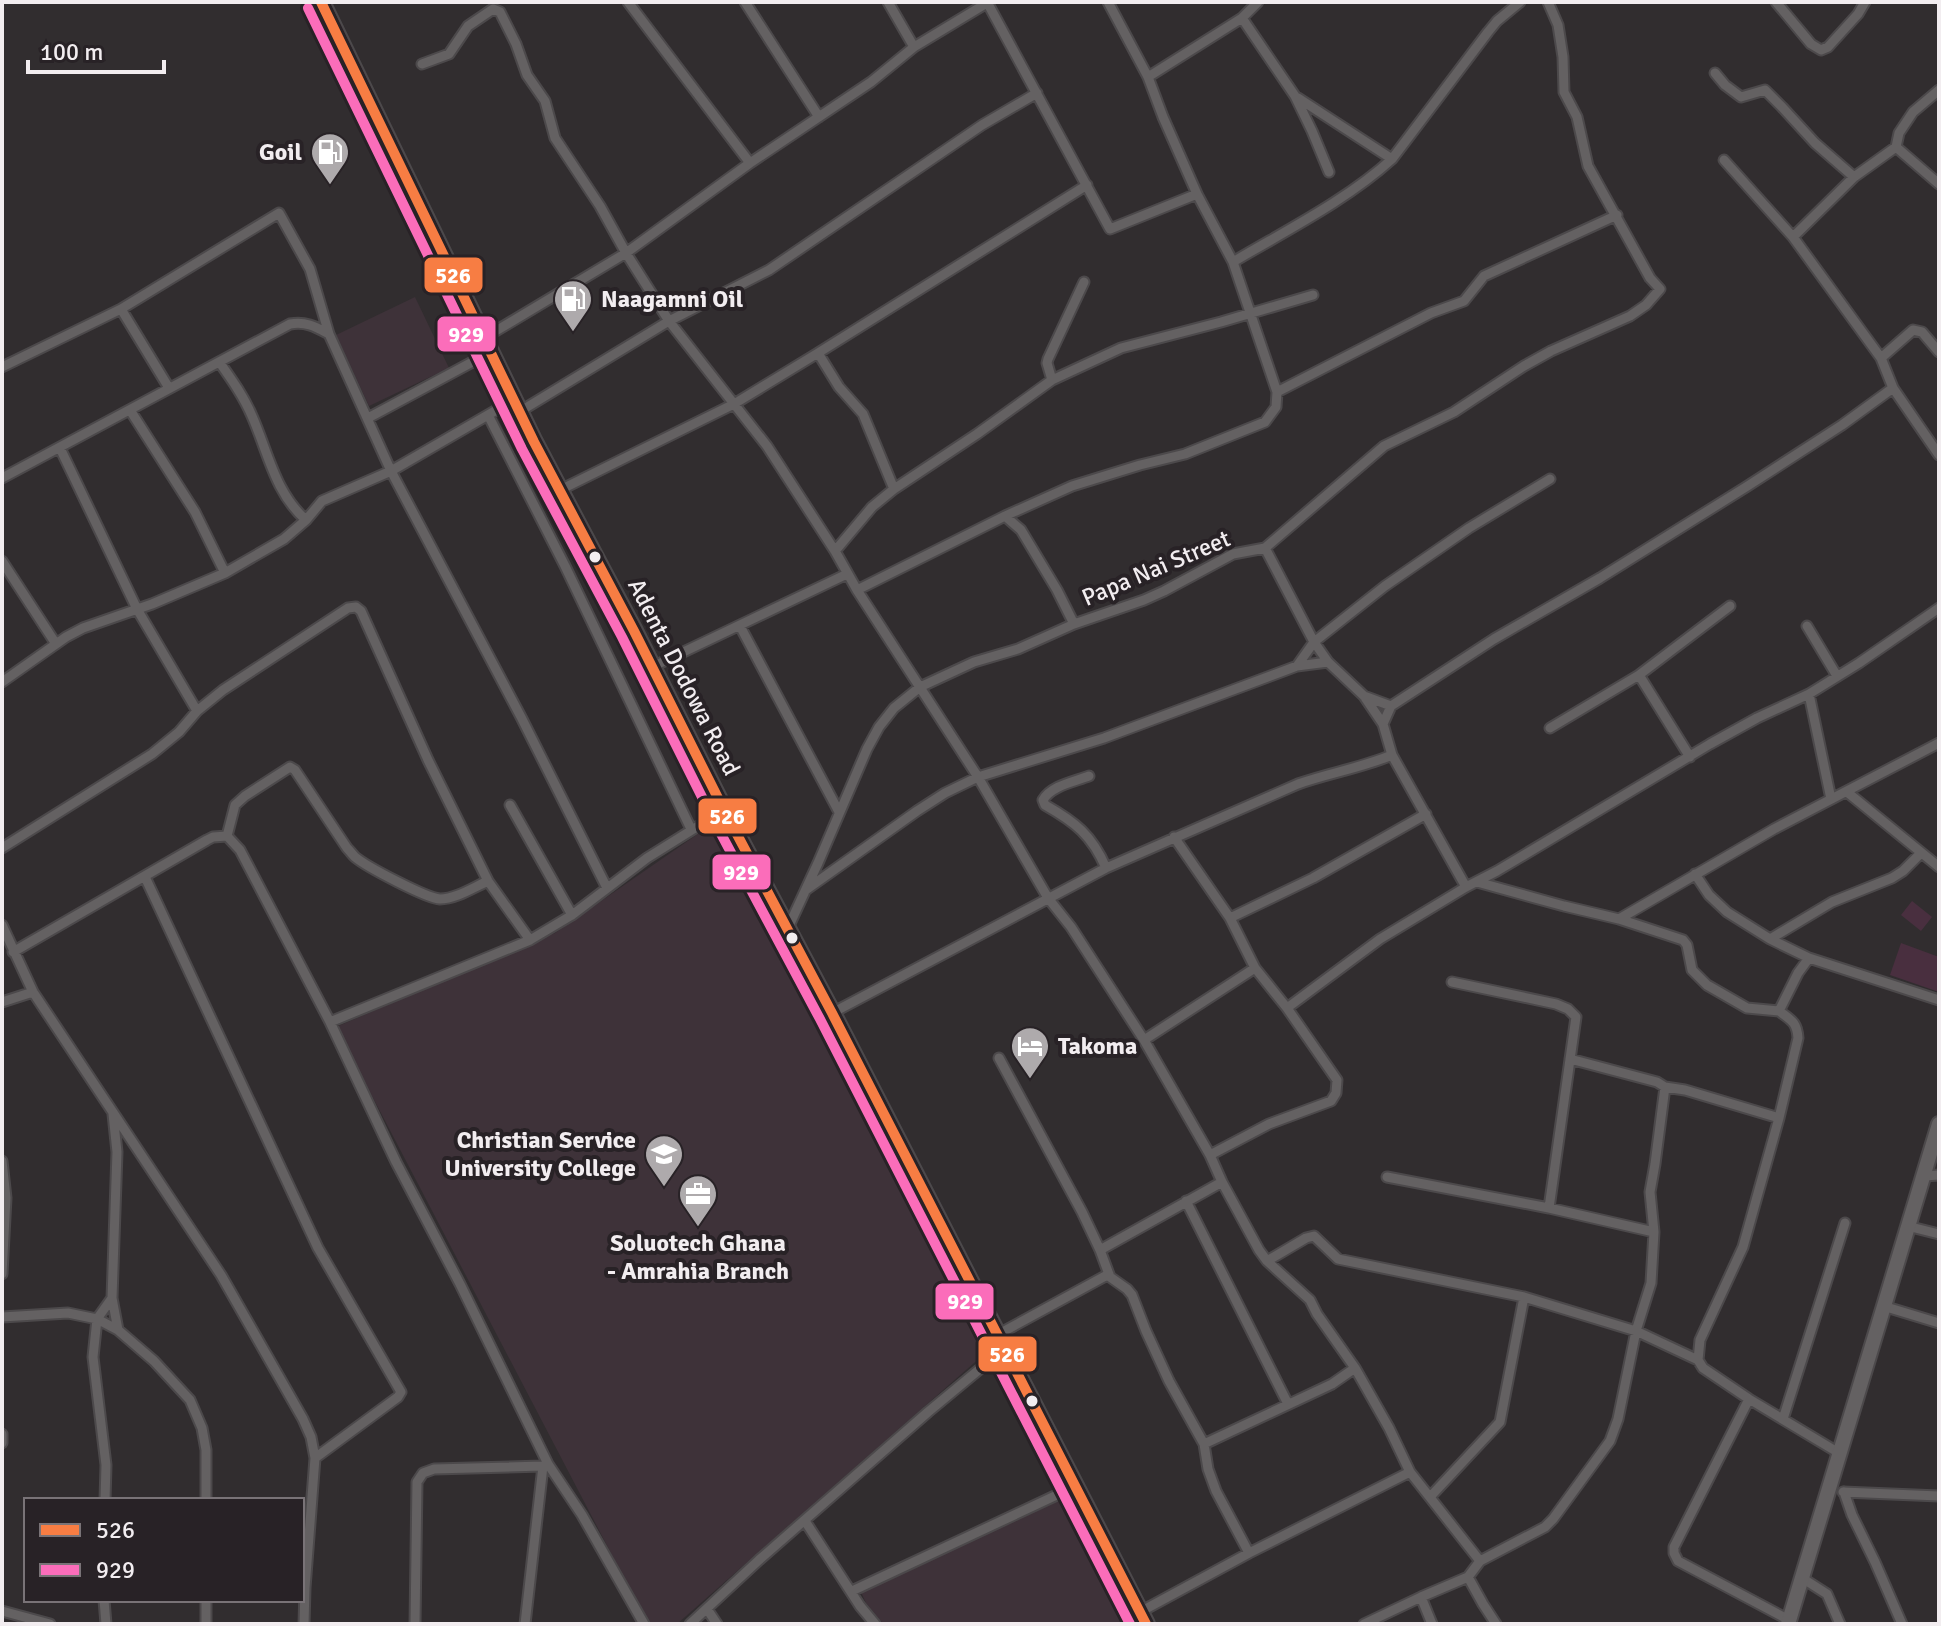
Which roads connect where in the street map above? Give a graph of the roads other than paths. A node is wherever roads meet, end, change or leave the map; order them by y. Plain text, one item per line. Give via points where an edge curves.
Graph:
1 (321, 2) edge
2 (628, 2) edge
3 (745, 2) edge
4 (888, 2) edge
5 (987, 2) edge
6 (1108, 2) edge
7 (1258, 2) edge
8 (1520, 2) edge
9 (1548, 2) edge
10 (1776, 2) edge
11 (1865, 2) edge
12 (1242, 18) junction
13 (914, 47) junction
14 (422, 64) dead end
15 (1715, 73) dead end
16 (1148, 77) junction
17 (1939, 90) edge
18 (1037, 93) junction
19 (1295, 96) junction
20 (819, 117) junction
21 (1896, 147) junction
22 (1392, 159) junction
23 (1724, 160) dead end
24 (750, 163) junction
25 (1329, 172) dead end
26 (1854, 177) junction
27 (1939, 184) edge
28 (1087, 185) junction
29 (1197, 194) junction
30 (1617, 215) junction
31 (1793, 237) junction
32 (626, 253) junction
33 (1233, 262) junction
34 (1084, 282) dead end
35 (1313, 295) dead end
36 (121, 309) junction
37 (1249, 313) junction
38 (669, 321) junction
39 (329, 334) junction
40 (488, 345) junction
41 (1939, 352) edge
42 (818, 353) junction
43 (1881, 358) junction
44 (220, 363) junction
45 (2, 367) edge
46 (1052, 380) junction
47 (169, 388) junction
48 (1893, 388) junction
49 (1277, 392) junction
50 (734, 404) junction
51 (517, 406) junction
52 (130, 410) junction
53 (488, 415) junction
54 (368, 418) junction
55 (60, 448) junction
56 (1939, 455) edge
57 (391, 471) junction
58 (2, 478) edge
59 (1550, 479) dead end
60 (894, 489) junction
61 (560, 490) junction
62 (1024, 508) junction
63 (1005, 516) junction
64 (306, 520) junction
65 (1021, 530) junction
66 (1265, 548) junction
67 (835, 551) junction
68 (2, 561) edge
69 (225, 573) junction
70 (847, 574) junction
71 (857, 590) junction
72 (1730, 606) dead end
73 (1939, 608) edge
74 (137, 609) junction
75 (1074, 624) junction
76 (740, 626) junction
77 (1807, 626) dead end
78 (1314, 642) junction
79 (56, 644) junction
80 (1328, 662) junction
81 (1297, 666) junction
82 (652, 667) junction
83 (1639, 675) junction
84 (1837, 676) junction
85 (2, 682) edge
86 (920, 687) junction
87 (1809, 694) junction
88 (1364, 696) junction
89 (1391, 706) junction
90 (197, 711) junction
91 (1383, 724) junction
92 (1550, 728) dead end
93 (1939, 743) edge
94 (1392, 755) junction
95 (1690, 757) junction
96 (1089, 776) dead end
97 (978, 777) junction
98 (1847, 792) junction
99 (1831, 799) junction
100 (510, 805) dead end
101 (724, 810) junction
102 (839, 812) junction
103 (1426, 814) junction
104 (691, 829) junction
105 (227, 836) junction
106 (1174, 837) junction
107 (2, 848) edge
108 (1921, 853) junction
109 (1939, 867) edge
110 (1106, 868) junction
111 (1695, 874) junction
112 (145, 877) junction
113 (488, 881) junction
114 (1477, 882) junction
115 (1466, 887) junction
116 (607, 888) junction
117 (804, 891) junction
118 (1048, 898) junction
119 (572, 915) junction
120 (1230, 918) junction
121 (1619, 919) junction
122 (2, 925) edge
123 (787, 930) junction
124 (1770, 939) junction
125 (530, 940) junction
126 (13, 952) junction
127 (1809, 958) junction
128 (1255, 968) junction
129 (1452, 982) dead end
130 (33, 992) junction
131 (1939, 1000) edge
132 (2, 1002) edge
133 (1287, 1008) junction
134 (1779, 1011) junction
135 (832, 1013) junction
136 (330, 1022) junction
137 (1144, 1040) junction
138 (999, 1058) dead end
139 (1570, 1059) junction
140 (1665, 1087) junction
141 (113, 1113) junction
142 (1779, 1118) junction
143 (1939, 1124) edge
144 (134, 1145) junction
145 (117, 1152) junction
146 (1210, 1155) junction
147 (2, 1161) edge
148 (1931, 1175) edge
149 (1387, 1177) dead end
150 (1222, 1182) junction
151 (1186, 1201) junction
152 (1549, 1208) junction
153 (1845, 1223) dead end
154 (1907, 1226) junction
155 (1654, 1232) junction
156 (1939, 1234) edge
157 (1100, 1250) junction
158 (1267, 1261) junction
159 (2, 1274) edge
160 (1109, 1274) junction
161 (1524, 1297) junction
162 (112, 1298) junction
163 (1883, 1306) junction
164 (2, 1317) edge
165 (97, 1319) junction
166 (1939, 1323) edge
167 (118, 1330) junction
168 (1636, 1331) junction
169 (1000, 1342) junction
170 (1698, 1360) junction
171 (1355, 1368) junction
172 (1749, 1399) junction
173 (1288, 1404) junction
174 (1783, 1419) junction
175 (2, 1434) edge
176 (2, 1443) edge
177 (1204, 1444) junction
178 (1839, 1453) junction
179 (315, 1458) junction
180 (545, 1465) junction
181 (1410, 1472) junction
182 (1076, 1486) junction
183 (1828, 1490) junction
184 (1844, 1492) junction
185 (1939, 1496) edge
186 (1430, 1497) junction
187 (105, 1498) edge
188 (206, 1498) edge
189 (805, 1521) junction
190 (1249, 1553) junction
191 (1480, 1561) junction
192 (1468, 1577) junction
193 (1802, 1578) junction
194 (852, 1591) junction
195 (1421, 1597) junction
196 (104, 1602) edge
197 (206, 1602) edge
198 (707, 1609) junction
199 (2, 1611) edge
200 (1143, 1618) edge
201 (1788, 1622) edge
202 (50, 1624) edge
203 (106, 1624) edge
204 (206, 1624) edge
205 (304, 1624) edge
206 (415, 1624) edge
207 (525, 1624) edge
208 (644, 1624) edge
209 (690, 1624) edge
210 (717, 1624) edge
211 (875, 1624) edge
212 (1364, 1624) edge
213 (1432, 1624) edge
214 (1496, 1624) edge
215 (1840, 1624) edge
216 (1902, 1624) edge

1 - 40 main road, Adenta Dodowa Road
2 - 24 street
3 - 20 street
4 - 13 street
5 - 13 street
5 - 18 street
6 - 16 street
7 - 12 street
8 - 22 street via 1488,32
9 - 30 street via 1558,25 1564,92 1577,117 1588,166
10 - 11 street via 1821,50
12 - 16 street
12 - 19 street
13 - 20 street
14 - 32 street via 449,54 472,22 493,9 500,12 527,75 548,107 555,138
15 - 26 street via 1741,97 1765,90
16 - 29 street
17 - 21 street via 1913,112
18 - 28 street
18 - 38 street via 769,270
19 - 22 street
19 - 25 street
20 - 24 street
21 - 26 street
21 - 27 street
22 - 33 street via 1360,186
23 - 31 street
24 - 32 street
26 - 31 street
28 - 29 street via 1112,229
28 - 42 street
29 - 33 street
30 - 49 street via 1484,276 1464,301
30 - 66 street, Papa Nai Street via 1660,289 1646,305 1551,351 1454,412 1384,446
31 - 43 street
32 - 38 street
32 - 40 street
33 - 37 street
34 - 46 street via 1048,359
35 - 37 street
36 - 39 street via 279,213 310,269
36 - 45 street
36 - 47 street
37 - 46 street via 1121,348
37 - 49 street
38 - 50 street
38 - 51 street
39 - 44 street via 312,325 290,324
39 - 54 street
40 - 51 main road, Adenta Dodowa Road
40 - 54 street
41 - 43 street via 1922,332 1913,330
42 - 50 street
42 - 60 street via 863,414
43 - 48 street
44 - 47 street
44 - 64 street via 253,418 282,490
46 - 60 street
47 - 52 street
48 - 56 street
48 - 89 street via 1746,487
49 - 62 street via 1276,407 1265,422 1185,454 1072,486
50 - 61 street
50 - 67 street
51 - 53 street
51 - 61 main road, Adenta Dodowa Road
52 - 55 street
52 - 69 street via 195,512
53 - 57 street
53 - 104 street
54 - 57 street
55 - 58 street
55 - 74 street
57 - 64 street via 322,501
57 - 116 street
59 - 78 street via 1385,586
60 - 67 street
61 - 82 main road, Adenta Dodowa Road
62 - 63 street
62 - 65 street
63 - 65 street
63 - 71 street
64 - 69 street
65 - 75 street
66 - 75 street, Papa Nai Street via 1233,554 1154,596
66 - 78 street
67 - 70 street
68 - 79 street
69 - 74 street
70 - 71 street
70 - 76 street
71 - 86 street
72 - 83 street
73 - 84 street
74 - 79 street
74 - 90 street
75 - 86 street, Papa Nai Street
76 - 82 street
76 - 102 street
77 - 84 street
78 - 80 street
78 - 81 street
79 - 85 street
80 - 81 street
80 - 88 street
81 - 97 street via 1104,738
82 - 101 main road, Adenta Dodowa Road
83 - 92 street
83 - 95 street
84 - 87 street
86 - 97 street
86 - 102 street, Papa Nai Street via 879,727
87 - 95 street
87 - 99 street
88 - 89 street
88 - 91 street
89 - 91 street
90 - 107 street via 152,754
90 - 113 street via 356,607
91 - 94 street
93 - 98 street
94 - 103 street
94 - 106 street via 1298,784
95 - 114 street
96 - 110 street via 1051,791 1043,800 1084,832
97 - 117 street via 897,824
97 - 118 street
98 - 99 street
98 - 108 street
99 - 111 street
100 - 119 street
101 - 104 street
101 - 123 main road, Adenta Dodowa Road
102 - 117 street, Papa Nai Street
103 - 115 street
103 - 120 street
104 - 116 street
105 - 112 street via 213,837
105 - 113 street via 235,805 290,767 347,848 367,865 437,898
105 - 136 street via 240,850
106 - 110 street
106 - 120 street
108 - 109 street
108 - 124 street via 1892,878 1832,902
110 - 118 street
111 - 121 street
111 - 124 street via 1727,912
112 - 126 street
112 - 179 street via 318,1248 401,1392
113 - 125 street
114 - 115 street
114 - 121 street
115 - 133 street via 1380,939
116 - 119 street
117 - 123 street, Papa Nai Street
118 - 135 street
118 - 137 street
119 - 125 street
120 - 128 street
121 - 134 street via 1683,940 1694,973 1718,992 1750,1009
122 - 126 street
123 - 135 main road, Adenta Dodowa Road
124 - 127 street
125 - 136 street
126 - 130 street
127 - 131 street
127 - 134 street
128 - 133 street
128 - 137 street
129 - 139 street via 1568,1009 1576,1017
130 - 132 street
130 - 141 street
133 - 146 street via 1337,1080 1336,1093 1331,1101 1269,1124
134 - 142 street via 1797,1028 1798,1038
135 - 169 main road, Adenta Dodowa Road
136 - 180 street
137 - 146 street
138 - 157 street
139 - 140 street
139 - 152 street
140 - 142 street
140 - 155 street via 1650,1192
141 - 144 street
141 - 145 street
142 - 170 street via 1743,1247 1700,1340
143 - 148 street
144 - 145 street
144 - 179 street via 221,1275 303,1419
145 - 162 street
146 - 150 street
147 - 159 street
148 - 154 street
149 - 152 street
150 - 151 street
150 - 158 street
151 - 157 street
151 - 173 street
152 - 155 street
153 - 174 street
154 - 156 street
154 - 163 street
155 - 168 street via 1651,1283
157 - 160 street
158 - 161 street via 1314,1236 1338,1259
158 - 171 street via 1306,1295
160 - 169 street
160 - 177 street via 1132,1295 1169,1381
161 - 168 street
161 - 186 street via 1500,1422
162 - 165 street
162 - 167 street
163 - 166 street
163 - 178 street
164 - 165 street via 68,1313
165 - 167 street
165 - 187 street via 93,1357
167 - 188 street via 190,1400 206,1450
168 - 170 street
168 - 191 street via 1610,1441 1545,1527
169 - 182 main road, Adenta Dodowa Road
169 - 189 street
170 - 172 street
171 - 173 street
171 - 181 street
172 - 174 street
172 - 201 street via 1674,1553 1678,1561
173 - 177 street
174 - 178 street
175 - 176 street
177 - 190 street via 1216,1491
178 - 183 street
179 - 205 street
180 - 206 street via 423,1473 417,1482
180 - 207 street
180 - 208 street via 582,1515
181 - 186 street
181 - 190 street
182 - 194 street
182 - 200 main road, Adenta Dodowa Road
183 - 184 street
183 - 193 street
184 - 185 street
184 - 216 street
186 - 191 street
189 - 194 street
189 - 198 street
190 - 200 street
191 - 192 street
192 - 195 street
192 - 214 street
193 - 201 street
193 - 215 street via 1827,1594
194 - 211 street
195 - 212 street
195 - 213 street
196 - 203 street
197 - 204 street
198 - 209 street
198 - 210 street
199 - 202 street

